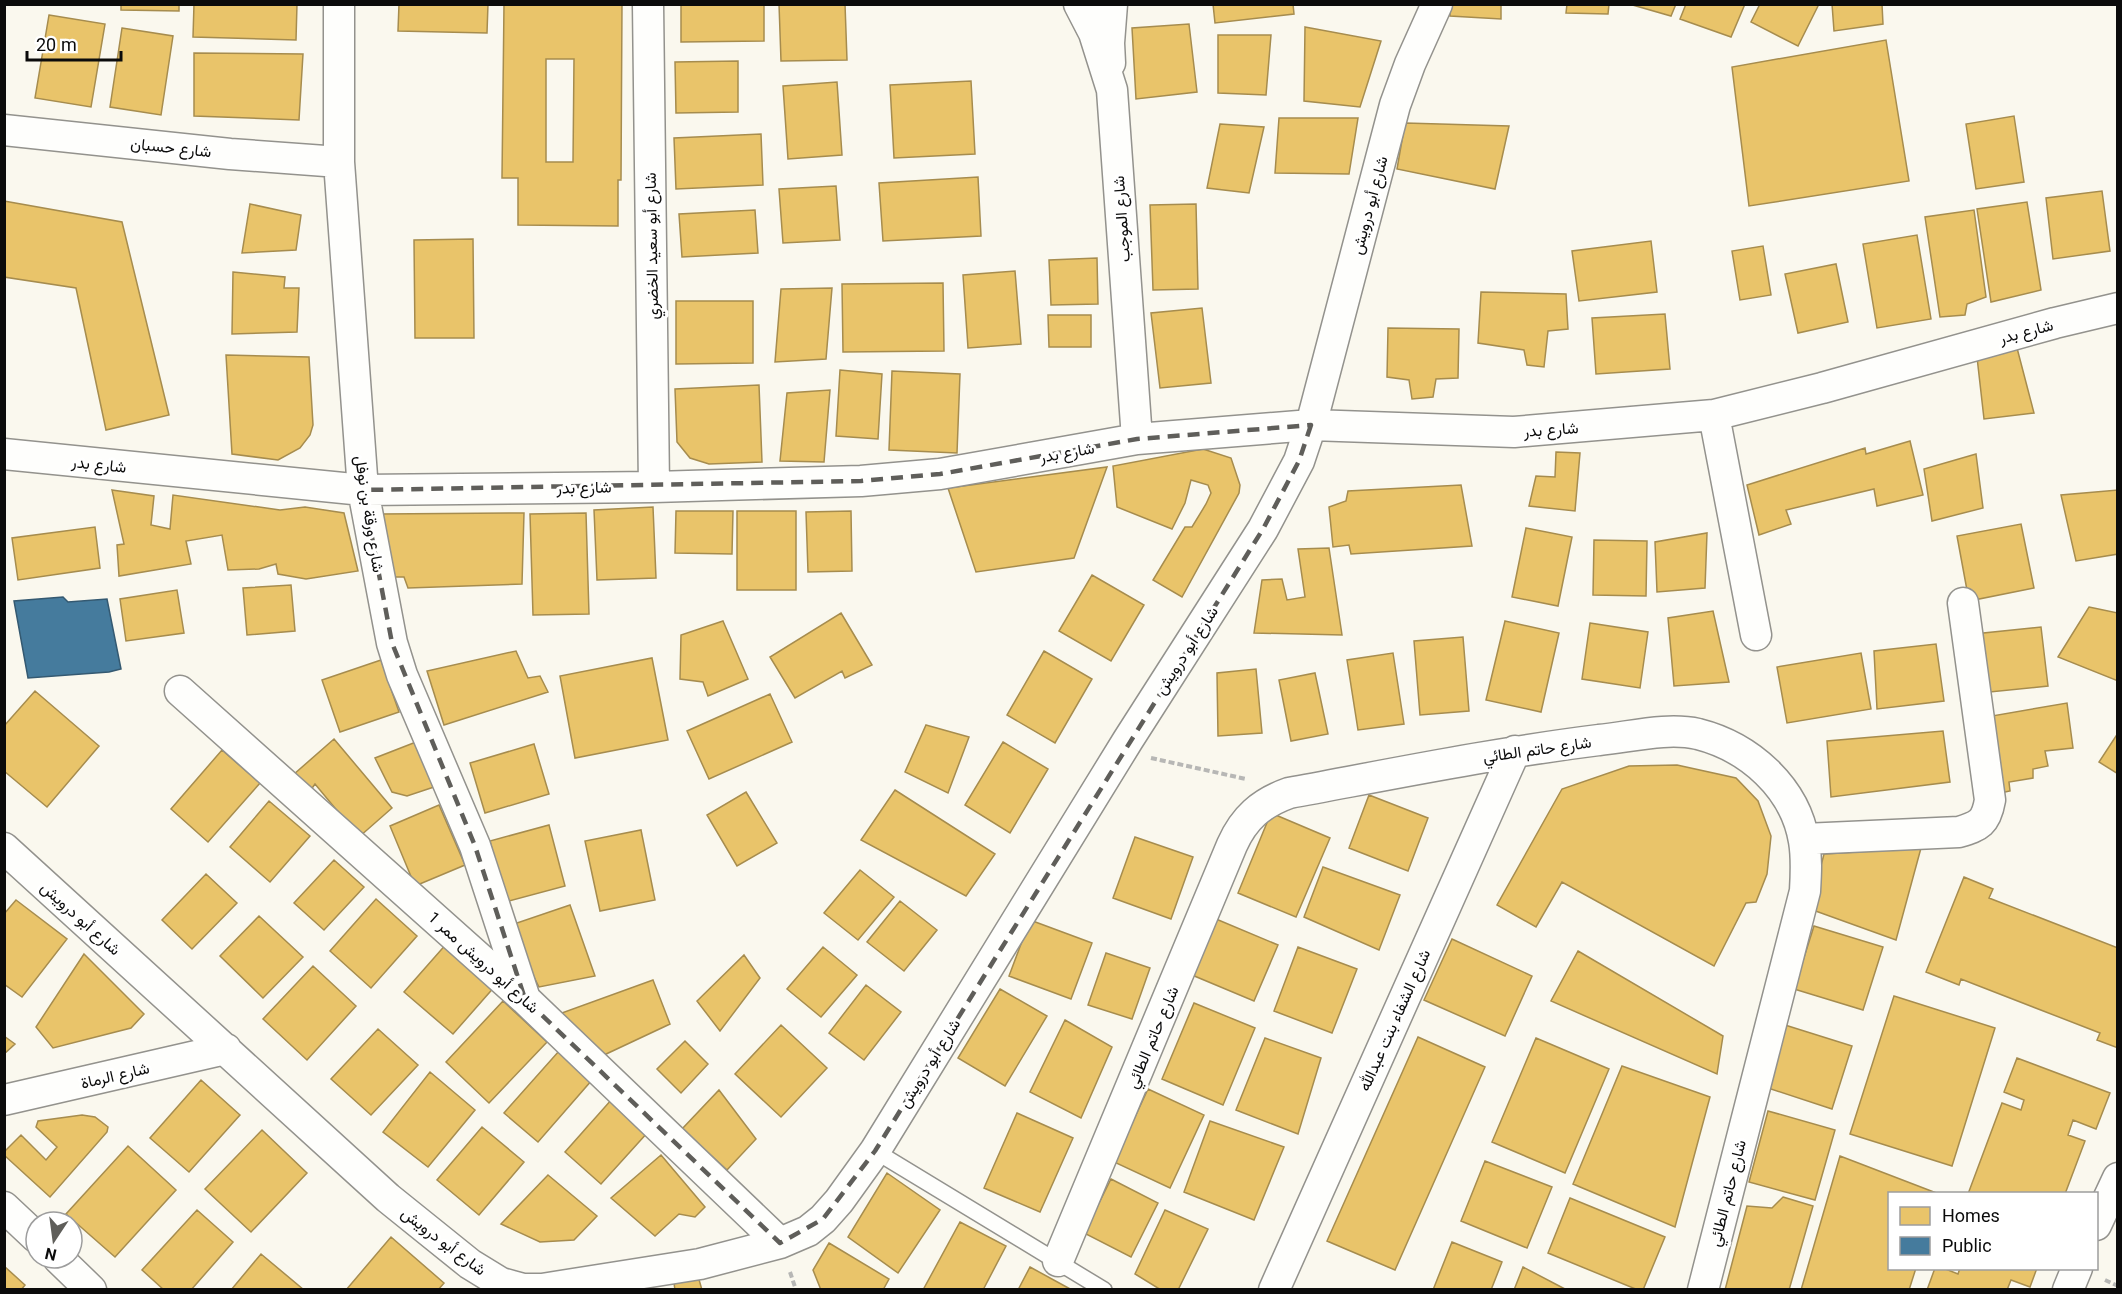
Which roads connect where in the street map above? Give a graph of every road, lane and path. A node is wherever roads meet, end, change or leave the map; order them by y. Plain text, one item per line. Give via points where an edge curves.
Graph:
1 (339, 4) edge
2 (648, 4) edge
3 (1079, 4) edge
4 (1112, 4) edge
5 (1437, 4) edge
6 (1112, 90) junction
7 (4, 130) edge
8 (339, 162) junction
9 (2118, 308) edge
10 (1714, 415) junction
11 (1311, 425) junction
12 (1137, 440) junction
13 (4, 454) edge
14 (654, 487) junction
15 (363, 490) junction
16 (1963, 603) dead end
17 (1756, 635) dead end
18 (180, 691) dead end
19 (1121, 751) junction
20 (1515, 751) junction
21 (1290, 793) junction
22 (1804, 839) junction
23 (4, 848) edge
24 (525, 999) junction
25 (226, 1049) junction
26 (4, 1100) edge
27 (875, 1151) junction
28 (2118, 1178) edge
29 (4, 1207) edge
30 (2098, 1223) edge
31 (24, 1226) edge
32 (780, 1243) junction
33 (1058, 1261) junction
34 (71, 1270) edge
35 (2089, 1273) edge
36 (2118, 1286) edge
37 (92, 1290) edge
38 (1104, 1290) edge
39 (1274, 1290) edge
40 (1702, 1290) edge
41 (2068, 1290) edge

1 - 8 street, شارع ورقة بن نوفل
2 - 14 street, شارع أبو سعيد الخضري
3 - 6 street, شارع الموجب via 1094,33
4 - 6 street
5 - 11 street, شارع أبو درويش via 1395,105
6 - 12 street, شارع الموجب
7 - 8 street, شارع حسبان
8 - 15 street, شارع ورقة بن نوفل
9 - 10 street, شارع بدر
10 - 11 street, شارع بدر via 1514,432
10 - 17 street
11 - 12 street, شارع بدر
11 - 19 street, شارع أبو درويش via 1299,461 1263,529
12 - 14 street, شارع بدر via 940,474 861,481
13 - 15 street, شارع بدر
14 - 15 street, شارع بدر
15 - 24 street, شارع ورقة بن نوفل via 392,644 475,846
16 - 22 street via 1990,800 1983,822 1959,832
18 - 24 street, شارع أبو درويش ممر 1
19 - 21 path via 1237,776
19 - 27 street, شارع أبو درويش
20 - 21 street, شارع حاتم الطائي
20 - 22 street, شارع حاتم الطائي via 1666,732 1696,734 1724,742 1750,757 1772,777 1792,806
20 - 39 street, شارع الشفاء بنت عبدالله
21 - 33 street, شارع حاتم الطائي via 1260,807 1238,831
22 - 40 street, شارع حاتم الطائي via 1805,891
23 - 25 street, شارع أبو درويش
24 - 32 street, شارع أبو درويش ممر 1
25 - 26 street, شارع الرماة
25 - 32 street, شارع أبو درويش via 388,1198 470,1264 501,1283 542,1289 700,1264
27 - 32 street, شارع أبو درويش via 823,1219 808,1231
27 - 33 lane
28 - 30 street
29 - 31 street
33 - 38 lane
34 - 37 street
35 - 36 path
35 - 41 street

